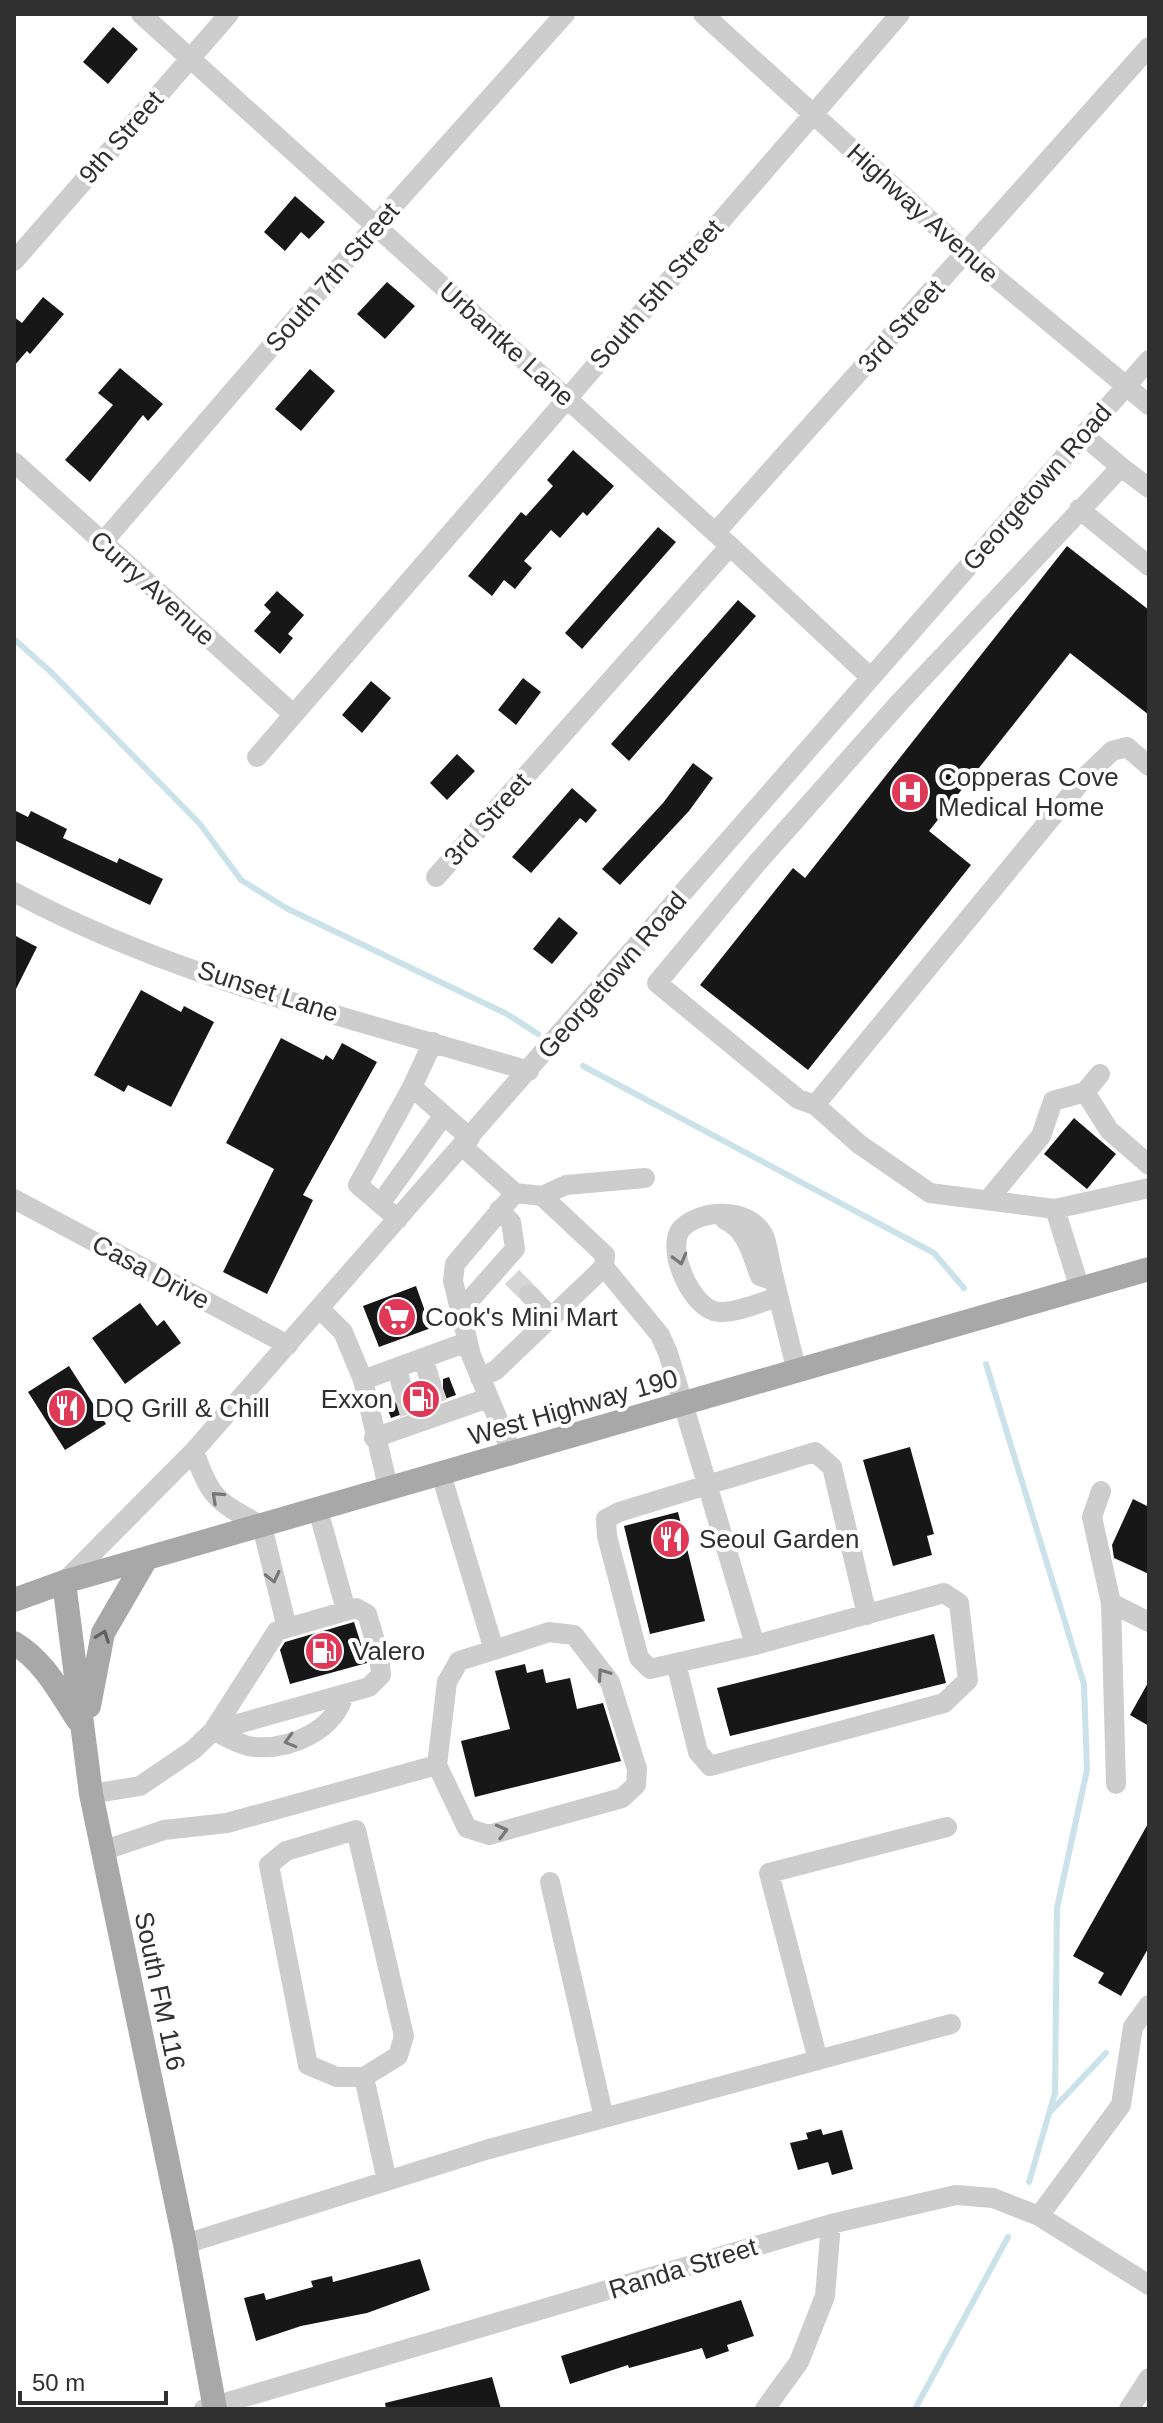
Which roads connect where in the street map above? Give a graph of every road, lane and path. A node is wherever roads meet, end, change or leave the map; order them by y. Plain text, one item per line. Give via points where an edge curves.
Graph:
1 (141, 14) edge
2 (229, 14) edge
3 (565, 14) edge
4 (703, 14) edge
5 (900, 14) edge
6 (1149, 47) edge
7 (190, 59) junction
8 (811, 113) junction
9 (376, 225) junction
10 (966, 253) junction
11 (14, 261) edge
12 (1149, 360) edge
13 (1126, 385) junction
14 (566, 399) junction
15 (1149, 405) edge
16 (1083, 435) junction
17 (14, 462) edge
18 (1121, 467) junction
19 (1149, 488) edge
20 (1079, 509) junction
21 (723, 540) junction
22 (103, 542) junction
23 (1149, 566) edge
24 (870, 677) junction
25 (293, 714) junction
26 (257, 757) dead end
27 (1149, 766) edge
28 (436, 877) dead end
29 (14, 892) edge
30 (433, 1042) junction
31 (529, 1071) junction
32 (1100, 1074) dead end
33 (412, 1087) junction
34 (1085, 1092) junction
35 (815, 1105) junction
36 (444, 1115) junction
37 (466, 1142) junction
38 (1149, 1165) edge
39 (645, 1178) dead end
40 (1149, 1188) edge
41 (515, 1193) junction
42 (542, 1196) junction
43 (14, 1199) edge
44 (988, 1200) junction
45 (380, 1204) junction
46 (1055, 1209) junction
47 (499, 1210) junction
48 (398, 1219) junction
49 (604, 1267) junction
50 (1149, 1269) edge
51 (776, 1289) junction
52 (1080, 1289) junction
53 (529, 1294) tunnel mouth
54 (320, 1309) junction
55 (462, 1309) junction
56 (552, 1319) junction
57 (467, 1342) junction
58 (288, 1345) junction
59 (423, 1358) junction
60 (397, 1368) junction
61 (797, 1371) junction
62 (480, 1378) junction
63 (363, 1380) junction
64 (488, 1398) junction
65 (438, 1401) junction
66 (686, 1403) junction
67 (410, 1412) junction
68 (374, 1438) junction
69 (194, 1451) junction
70 (512, 1453) junction
71 (441, 1474) junction
72 (709, 1484) junction
73 (388, 1487) junction
74 (1101, 1491) dead end
75 (318, 1510) junction
76 (262, 1526) junction
77 (146, 1559) junction
78 (64, 1582) junction
79 (14, 1600) edge
80 (1111, 1603) junction
81 (346, 1610) junction
82 (867, 1615) junction
83 (1149, 1622) edge
84 (287, 1628) junction
85 (14, 1643) edge
86 (755, 1645) junction
87 (494, 1650) junction
88 (676, 1663) junction
89 (344, 1694) junction
90 (213, 1731) junction
91 (83, 1733) junction
92 (437, 1765) junction
93 (1116, 1784) dead end
94 (91, 1794) junction
95 (947, 1827) dead end
96 (102, 1851) junction
97 (550, 1882) dead end
98 (1149, 2005) edge
99 (951, 2024) dead end
100 (818, 2060) junction
101 (364, 2077) junction
102 (604, 2118) junction
103 (387, 2181) junction
104 (1039, 2216) junction
105 (831, 2224) junction
106 (185, 2244) junction
107 (1149, 2285) edge
108 (1149, 2378) edge
109 (211, 2408) edge
110 (765, 2409) edge
111 (1129, 2409) edge

1 - 7 street, Urbantke Lane
2 - 7 street, 9th Street
3 - 9 street, South 7th Street
4 - 8 street, Highway Avenue
5 - 8 street, South 5th Street
6 - 10 street, 3rd Street
7 - 9 street, Urbantke Lane
7 - 11 street, 9th Street
8 - 10 street, Highway Avenue
8 - 14 street, South 5th Street
9 - 14 street, Urbantke Lane
9 - 22 street, South 7th Street
10 - 13 street, Highway Avenue
10 - 21 street, 3rd Street
12 - 13 street, Georgetown Road
13 - 15 street, Highway Avenue
13 - 16 street, Georgetown Road
14 - 21 street, Urbantke Lane
14 - 25 street, South 5th Street
16 - 18 street
16 - 24 street, Georgetown Road
17 - 22 street, Curry Avenue
18 - 19 street
18 - 20 street
20 - 23 street
20 - 35 street via 879,726 657,983 798,1099
21 - 24 street, Urbantke Lane
21 - 28 street, 3rd Street
22 - 25 street, Curry Avenue
24 - 31 street, Georgetown Road
25 - 26 street, South 5th Street
27 - 35 street via 1127,747 1112,751 1085,777
29 - 30 street, Sunset Lane via 69,922 235,983
30 - 31 street, Sunset Lane
30 - 33 street
31 - 37 street, Georgetown Road
32 - 34 street
33 - 36 street
33 - 45 street via 358,1185
34 - 38 street via 1109,1130
34 - 44 street via 1053,1101 1041,1136
35 - 44 street via 859,1144 930,1193
36 - 37 street
36 - 45 street
37 - 41 street
37 - 48 street, Georgetown Road
39 - 42 street via 566,1185
40 - 46 street
41 - 42 street
41 - 47 street
42 - 49 street via 595,1243 605,1255
43 - 58 street, Casa Drive
44 - 46 street
45 - 48 street
46 - 52 street
47 - 55 street via 455,1264 453,1281
47 - 55 street via 511,1222 515,1249 506,1272
48 - 54 street, Georgetown Road
49 - 56 street
49 - 66 street via 660,1335
50 - 52 main road, West Highway 190
51 -> 51 street via 763,1233 744,1216 726,1211 683,1227 676,1237 691,1296 702,1308 719,1312
51 - 61 street
52 - 61 main road, West Highway 190
53 - 56 street
54 - 58 street, Georgetown Road
54 - 63 street via 343,1332
55 - 57 street
56 - 62 street
57 - 59 street
57 - 62 street
58 - 69 street, Georgetown Road
59 - 60 street
59 - 65 street
60 - 63 street
60 - 67 street
61 - 66 main road, West Highway 190
62 - 64 street
63 - 68 street
64 - 65 street
64 - 70 street
65 - 67 street
66 - 70 main road, West Highway 190
66 - 72 street
67 - 68 street
68 - 73 street
76 -> 69 street via 220,1502 207,1488
69 - 78 street, Georgetown Road
70 - 71 main road, West Highway 190
71 - 73 main road, West Highway 190
71 - 87 street
72 - 82 street via 815,1452 832,1467
72 - 86 street
72 - 88 street via 606,1519 639,1658 650,1669
73 - 75 main road, West Highway 190
74 - 80 street via 1092,1517
75 - 76 main road, West Highway 190
75 - 81 street
76 - 77 main road, West Highway 190
76 -> 84 street
77 - 78 main road, West Highway 190
91 -> 77 main road via 103,1633
78 - 79 main road, West Highway 190
78 - 91 main road, South FM 116
80 - 83 street
80 - 93 street
81 - 84 street
81 - 89 street via 367,1614 381,1675 369,1687
82 - 86 street
82 - 88 street via 944,1593 959,1603 968,1680 944,1703 710,1766 698,1752
84 - 90 street via 270,1637
85 - 91 main road via 47,1671
86 - 88 street
87 - 92 street via 459,1661 447,1682
92 -> 87 street via 467,1828 489,1835 622,1798 636,1785 637,1769 610,1682 574,1635 549,1632
89 - 90 street
89 -> 90 street via 340,1709 320,1732 267,1747 250,1747
90 - 94 street via 140,1786
91 - 94 main road, South FM 116
92 - 96 street via 227,1823 164,1830
94 - 96 main road, South FM 116
95 - 100 street via 769,1873
96 - 106 main road, South FM 116
97 - 102 street
98 - 104 street via 1133,2027 1121,2105
99 - 100 street
100 - 102 street
101 - 101 street via 337,2077 308,2065 269,1865 286,1851 356,1830 404,2036 398,2056
101 - 103 street
102 - 103 street
103 - 106 street
104 - 105 street, Randa Street via 993,2198 956,2195
104 - 107 street, Randa Street
105 - 109 street, Randa Street
105 - 110 street via 825,2296 799,2362
106 - 109 main road, South FM 116
108 - 111 street

